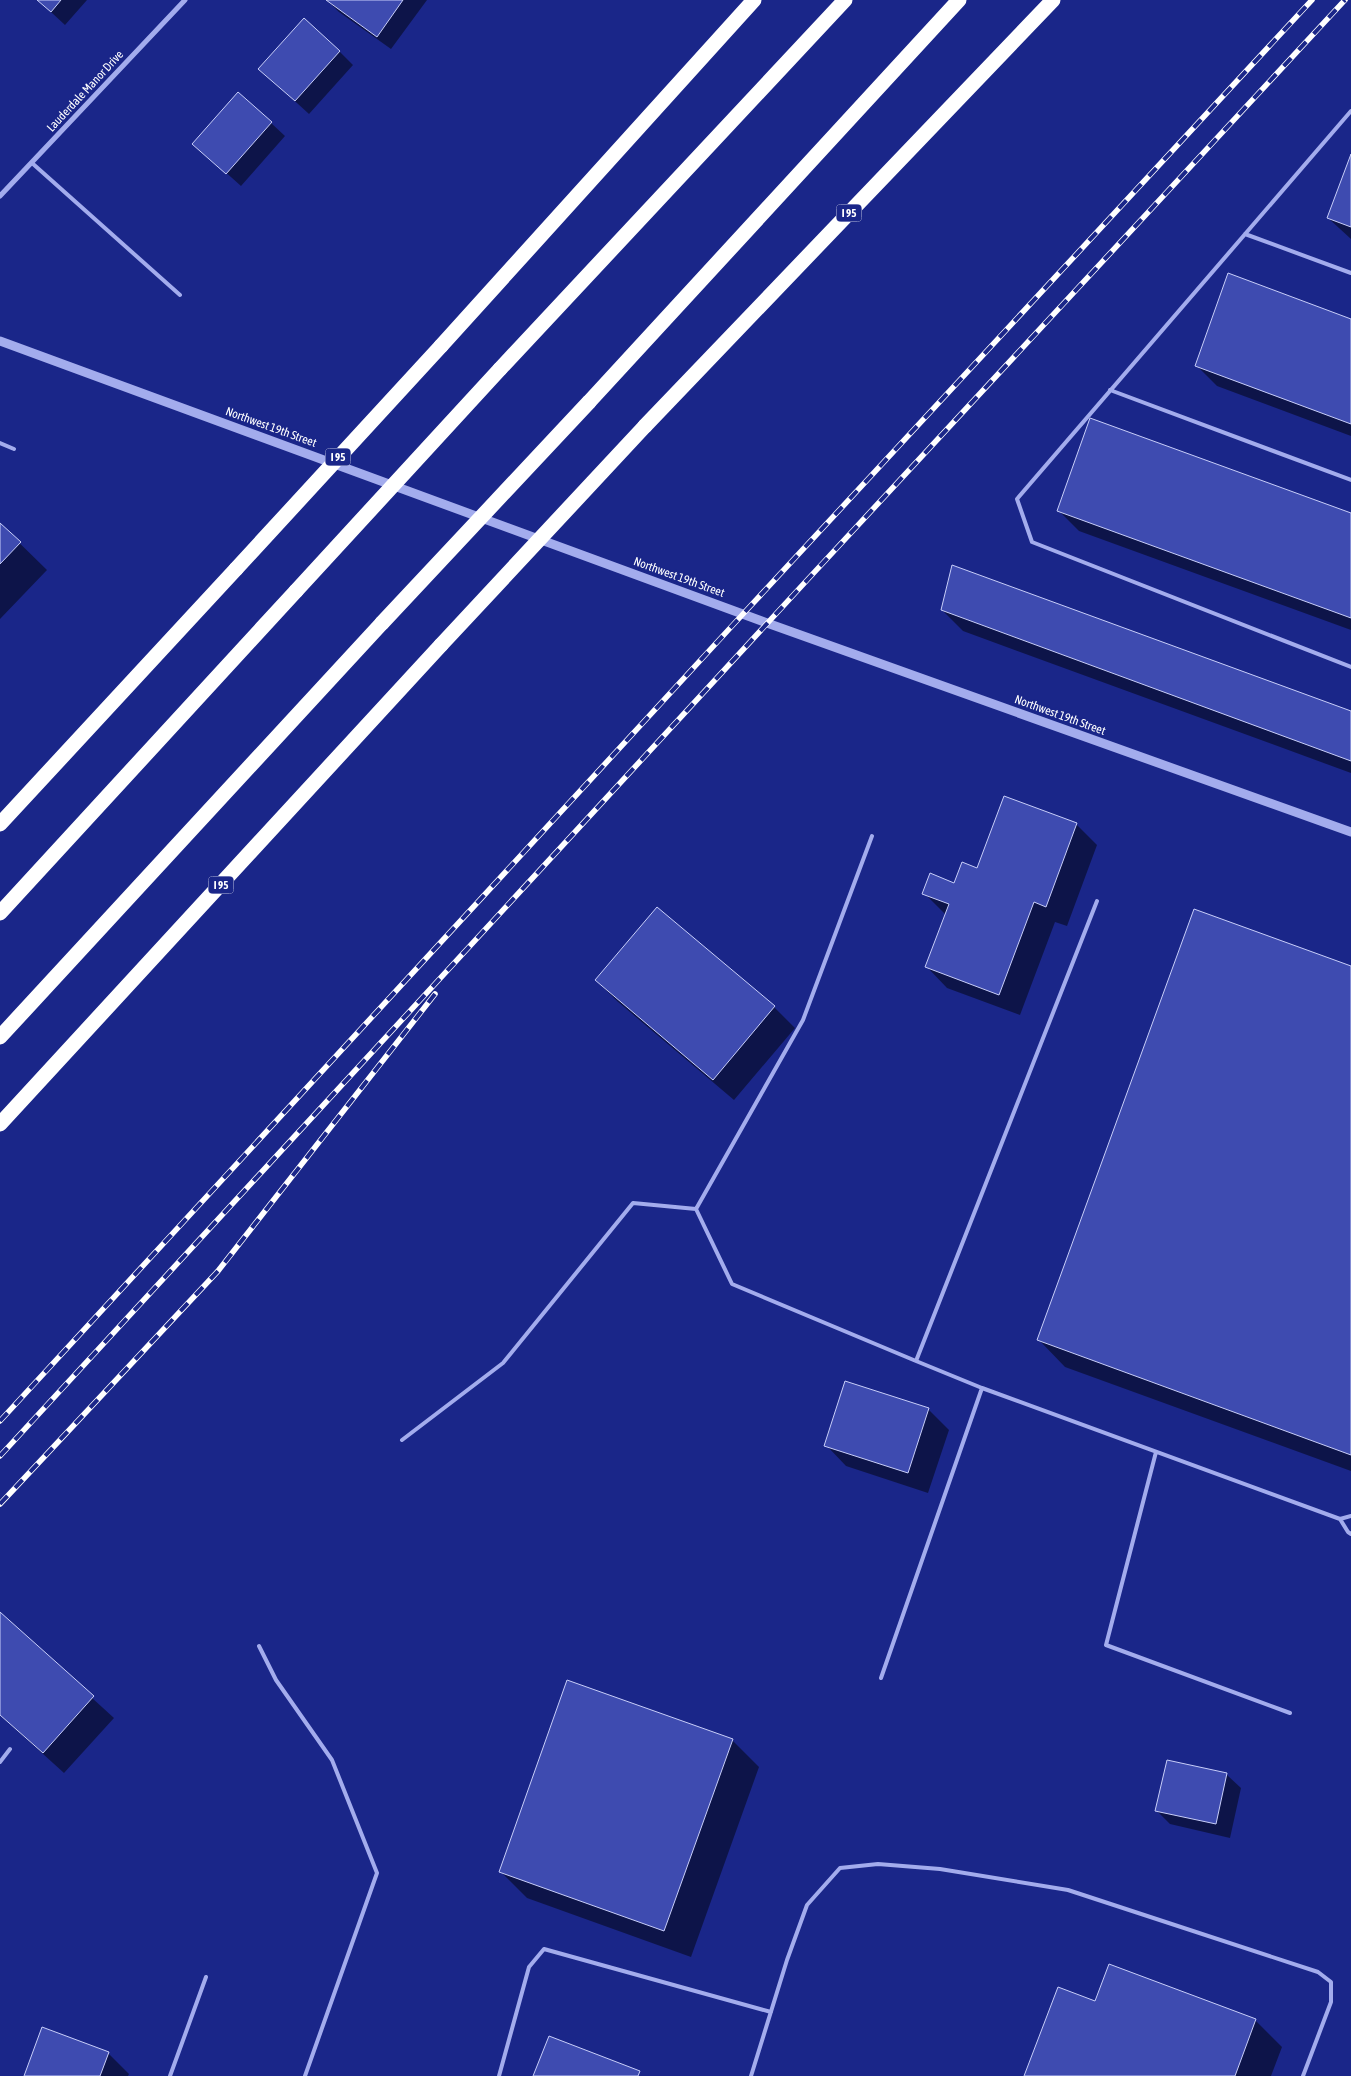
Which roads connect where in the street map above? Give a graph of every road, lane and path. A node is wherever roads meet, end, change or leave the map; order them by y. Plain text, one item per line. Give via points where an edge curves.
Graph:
1 (185, 0) edge
2 (754, 0) edge
3 (845, 0) edge
4 (959, 0) edge
5 (1053, 0) edge
6 (1351, 111) edge
7 (32, 163) junction
8 (0, 196) edge
9 (1245, 234) junction
10 (1351, 273) edge
11 (180, 295) dead end
12 (0, 341) edge
13 (1110, 390) junction
14 (0, 443) edge
15 (14, 449) dead end
16 (1351, 480) edge
17 (1351, 668) edge
18 (0, 824) edge
19 (1351, 832) edge
20 (872, 836) dead end
21 (1097, 901) dead end
22 (0, 913) edge
23 (0, 1037) edge
24 (0, 1124) edge
25 (696, 1209) junction
26 (916, 1361) junction
27 (982, 1388) junction
28 (402, 1440) dead end
29 (1156, 1452) junction
30 (1351, 1516) edge
31 (1340, 1520) junction
32 (1351, 1534) edge
33 (259, 1646) dead end
34 (882, 1678) dead end
35 (1290, 1714) dead end
36 (10, 1749) dead end
37 (0, 1762) edge
38 (206, 1977) dead end
39 (771, 2012) junction
40 (170, 2076) edge
41 (305, 2076) edge
42 (499, 2076) edge
43 (751, 2076) edge
44 (1304, 2076) edge

1 - 7 street, Lauderdale Manor Drive
2 - 18 highway, I 95, bridge via 441,346
3 - 22 highway, bridge via 500,369
4 - 23 highway, bridge
5 - 24 highway, I 95, bridge via 645,426
6 - 9 lane
7 - 8 street, Lauderdale Manor Drive
7 - 11 lane
9 - 10 lane
9 - 13 lane
12 - 19 street, Northwest 19th Street via 767,623
13 - 16 lane
13 - 17 lane via 1017,499 1032,542
14 - 15 lane
20 - 25 lane via 803,1020
21 - 26 lane
25 - 26 lane via 732,1284
25 - 28 lane via 633,1203 503,1363
26 - 27 lane
27 - 29 lane
27 - 34 lane
29 - 31 lane
29 - 35 lane via 1106,1645
30 - 31 lane
31 - 32 lane
33 - 41 lane via 276,1680 332,1760 377,1873
36 - 37 lane
38 - 40 lane
39 - 42 lane via 544,1949 529,1967
39 - 43 lane
39 - 44 lane via 807,1906 840,1868 878,1864 940,1869 1068,1890 1318,1972 1331,1982 1331,2002

